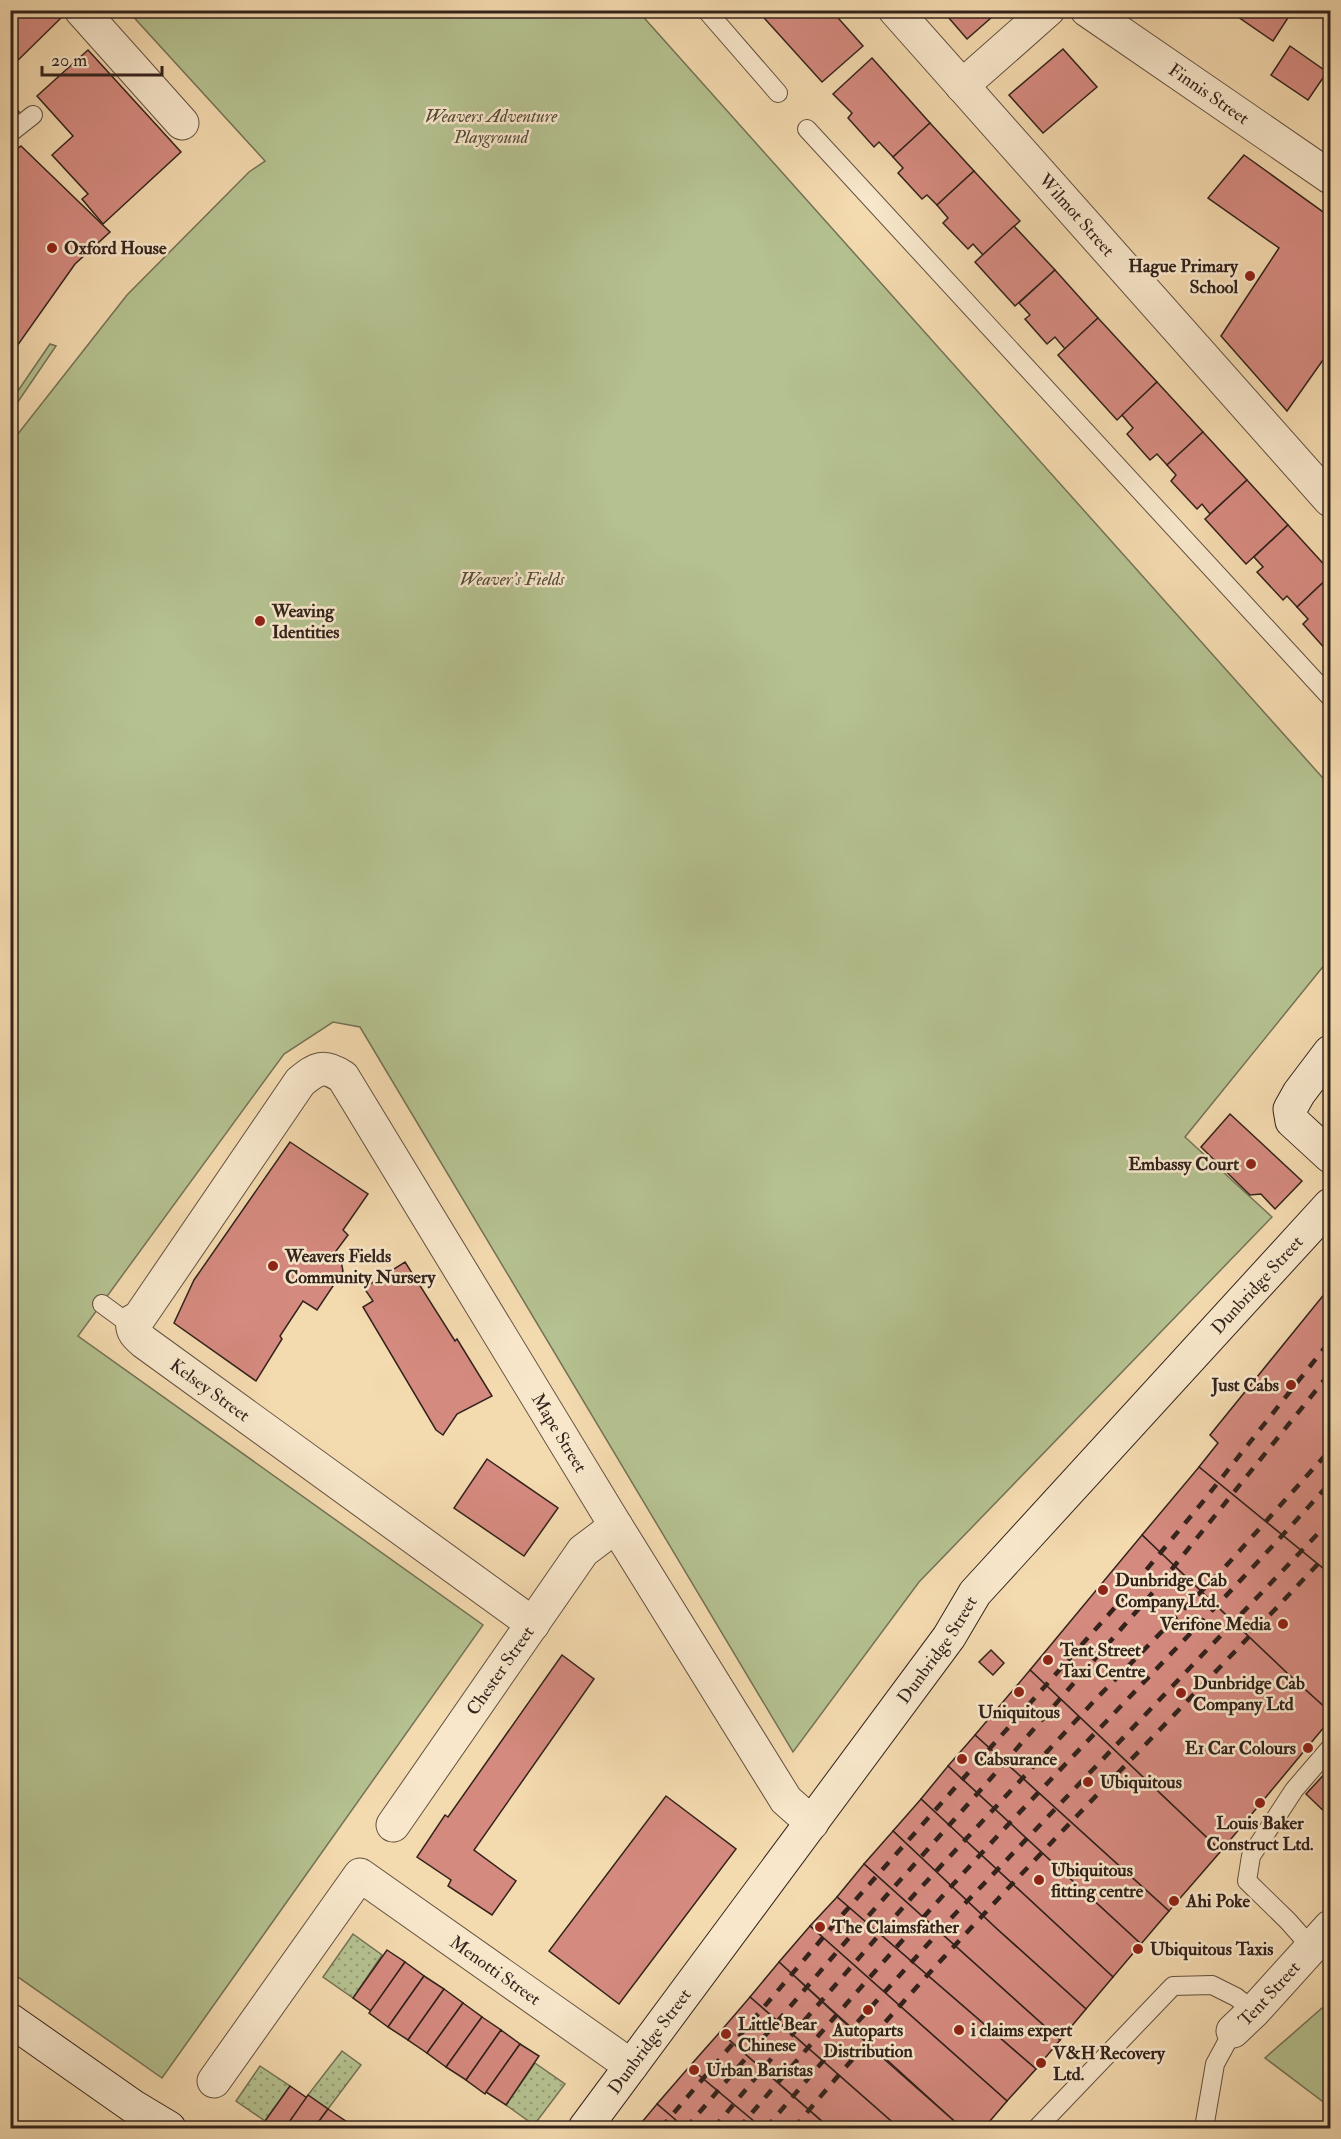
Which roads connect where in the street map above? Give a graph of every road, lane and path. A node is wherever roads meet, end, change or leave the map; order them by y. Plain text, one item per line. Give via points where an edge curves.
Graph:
1 (706, 10) edge
2 (895, 10) edge
3 (1048, 10) edge
4 (1088, 10) edge
5 (94, 15) edge
6 (962, 86) junction
7 (778, 93) dead end
8 (33, 116) dead end
9 (182, 123) dead end
10 (807, 129) dead end
11 (10, 133) edge
12 (1330, 177) edge
13 (1330, 499) edge
14 (1330, 697) edge
15 (1330, 1052) edge
16 (1330, 1156) edge
17 (1330, 1205) edge
18 (102, 1304) dead end
19 (132, 1326) junction
20 (616, 1526) junction
21 (533, 1623) junction
22 (1330, 1748) edge
23 (812, 1823) junction
24 (393, 1825) dead end
25 (1321, 1937) edge
26 (10, 2020) edge
27 (1243, 2021) junction
28 (632, 2066) junction
29 (214, 2081) dead end
30 (169, 2128) edge
31 (585, 2128) edge
32 (1037, 2128) edge
33 (1204, 2128) edge

1 - 7 lane
2 - 6 street, Wilmot Street
3 - 6 street
4 - 12 street, Finnis Street
5 - 9 street
6 - 13 street, Wilmot Street
8 - 11 lane
10 - 14 lane
15 - 16 street via 1290,1109 1292,1121
17 - 23 street, Dunbridge Street via 975,1593 949,1637
18 - 19 lane
19 - 20 street, Mape Street via 300,1082 314,1070 332,1069 343,1077
19 - 21 street, Kelsey Street via 144,1342
20 - 21 street, Chester Street via 583,1551
20 - 23 street, Mape Street via 786,1800
21 - 24 street, Chester Street
22 - 25 lane via 1294,1790 1251,1856 1247,1881 1288,1921
23 - 28 street, Dunbridge Street
25 - 27 street, Tent Street
26 - 30 street
27 - 32 lane via 1236,1997 1212,1984 1173,1986
27 - 33 lane via 1215,2064
28 - 29 street, Menotti Street via 360,1875
28 - 31 street, Dunbridge Street

